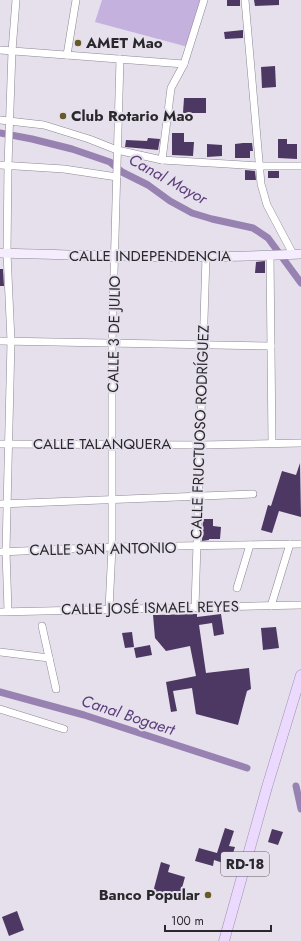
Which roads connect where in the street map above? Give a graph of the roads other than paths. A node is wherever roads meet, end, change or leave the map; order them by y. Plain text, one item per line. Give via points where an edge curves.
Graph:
1 (16, 0) edge
2 (76, 0) edge
3 (204, 0) edge
4 (245, 0) edge
5 (0, 50) edge
6 (12, 51) junction
7 (67, 55) junction
8 (120, 59) junction
9 (184, 64) junction
10 (0, 120) edge
11 (9, 122) junction
12 (117, 150) junction
13 (162, 160) junction
14 (0, 165) edge
15 (8, 165) junction
16 (260, 166) junction
17 (301, 166) edge
18 (117, 176) junction
19 (4, 253) edge
20 (294, 254) edge
21 (115, 256) junction
22 (206, 256) junction
23 (271, 256) junction
24 (0, 341) edge
25 (11, 341) junction
26 (112, 344) junction
27 (204, 345) junction
28 (271, 346) junction
29 (301, 442) edge
30 (272, 443) junction
31 (4, 444) edge
32 (113, 444) junction
33 (200, 444) junction
34 (253, 494) dead end
35 (198, 497) junction
36 (112, 499) junction
37 (3, 504) edge
38 (290, 544) junction
39 (301, 544) edge
40 (250, 545) junction
41 (112, 547) junction
42 (196, 547) junction
43 (3, 552) edge
44 (237, 588) dead end
45 (301, 605) edge
46 (272, 606) junction
47 (195, 608) junction
48 (109, 609) junction
49 (4, 611) edge
50 (42, 626) dead end
51 (0, 652) edge
52 (48, 658) junction
53 (301, 675) edge
54 (56, 690) dead end
55 (0, 709) edge
56 (64, 729) dead end
57 (227, 938) edge

1 - 6 street
2 - 7 street
3 - 9 street
4 - 16 street
5 - 6 street
6 - 7 street
6 - 11 street
7 - 8 street
8 - 9 street
8 - 12 street, CALLE 3 DE JULIO
9 - 13 street via 171,88
10 - 11 street
11 - 12 street via 44,126
11 - 15 street
12 - 13 street
12 - 18 street, CALLE 3 DE JULIO
13 - 16 street
14 - 15 street
15 - 18 street
15 - 19 street
16 - 17 street
16 - 20 street via 261,184 267,205
18 - 21 street, CALLE 3 DE JULIO
19 - 21 street, CALLE INDEPENDENCIA
19 - 25 street
20 - 23 street, CALLE INDEPENDENCIA
21 - 22 street, CALLE INDEPENDENCIA
21 - 26 street, CALLE 3 DE JULIO
22 - 23 street, CALLE INDEPENDENCIA
22 - 27 street, CALLE FRUCTUOSO RODRÍGUEZ
23 - 28 street
24 - 25 street
25 - 26 street
25 - 31 street
26 - 27 street
26 - 32 street, CALLE 3 DE JULIO
27 - 28 street
27 - 33 street, CALLE FRUCTUOSO RODRÍGUEZ
28 - 30 street
29 - 30 street, CALLE TALANQUERA
30 - 33 street, CALLE TALANQUERA
31 - 32 street, CALLE TALANQUERA
31 - 37 street
32 - 33 street, CALLE TALANQUERA
32 - 36 street, CALLE 3 DE JULIO
33 - 35 street, CALLE FRUCTUOSO RODRÍGUEZ
34 - 35 street
35 - 36 street
35 - 42 street, CALLE FRUCTUOSO RODRÍGUEZ
36 - 37 street
36 - 41 street, CALLE 3 DE JULIO
37 - 43 street
38 - 39 street, CALLE SAN ANTONIO
38 - 40 street, CALLE SAN ANTONIO
38 - 46 street
40 - 42 street, CALLE SAN ANTONIO
40 - 44 street
41 - 42 street, CALLE SAN ANTONIO
41 - 43 street, CALLE SAN ANTONIO
41 - 48 street, CALLE 3 DE JULIO
42 - 47 street, CALLE FRUCTUOSO RODRÍGUEZ
43 - 49 street
45 - 46 street, CALLE JOSÉ ISMAEL REYES
46 - 47 street, CALLE JOSÉ ISMAEL REYES
47 - 48 street, CALLE JOSÉ ISMAEL REYES
48 - 49 street, CALLE JOSÉ ISMAEL REYES
50 - 52 street
51 - 52 street
52 - 54 street
53 - 57 main road, RD-18 via 267,787
55 - 56 street

